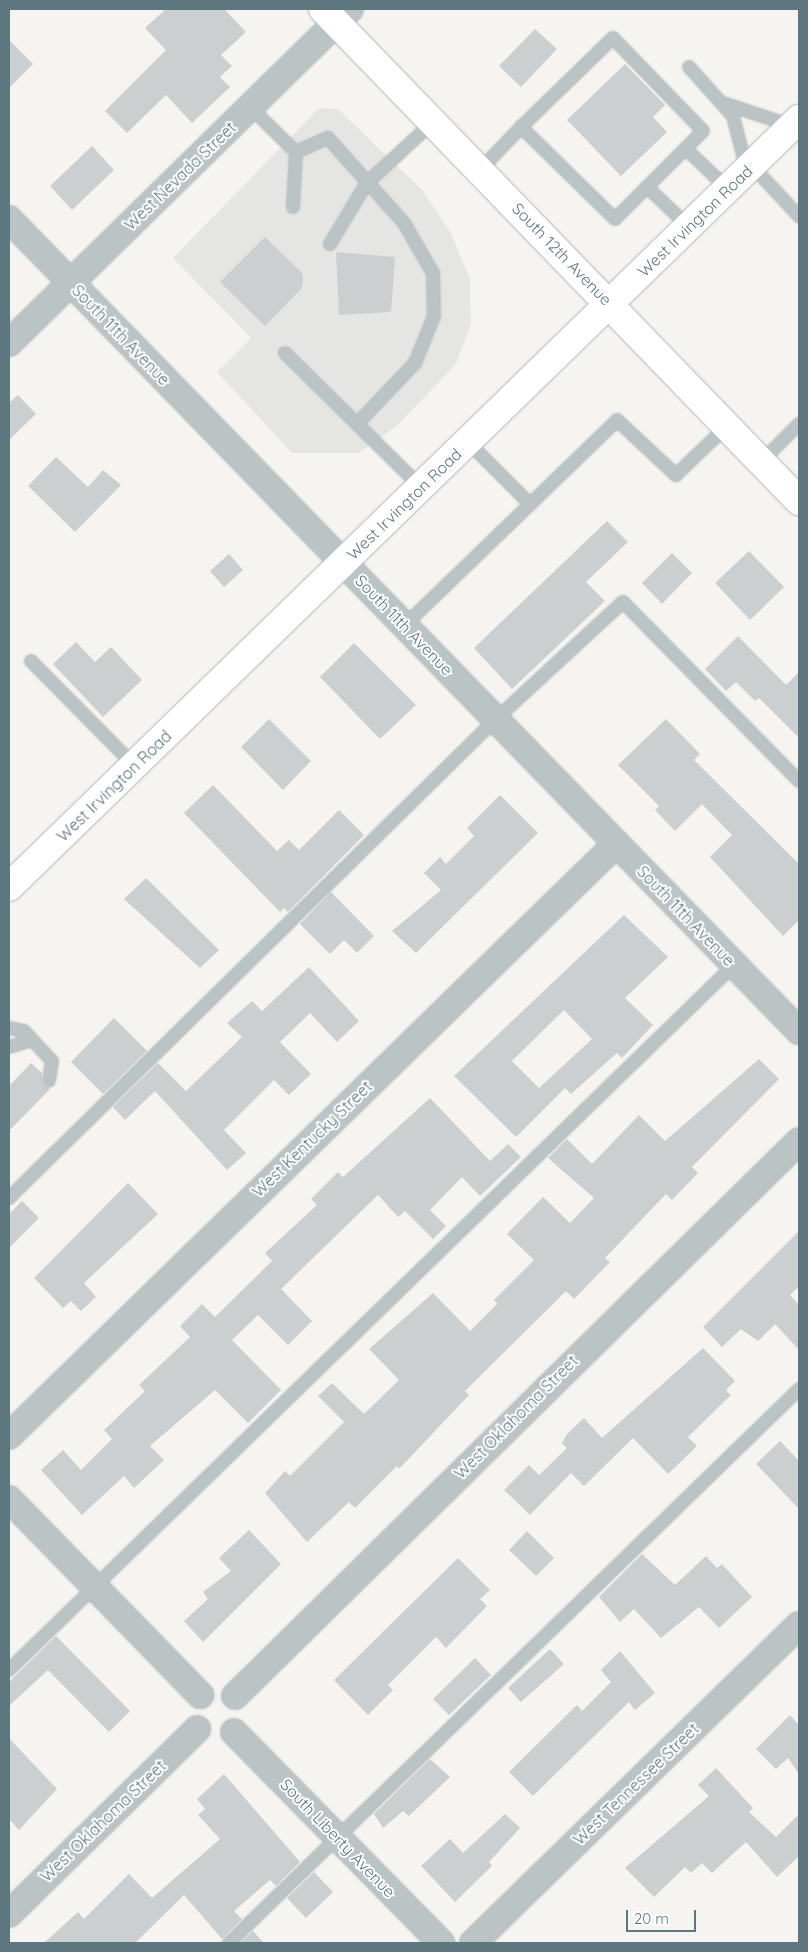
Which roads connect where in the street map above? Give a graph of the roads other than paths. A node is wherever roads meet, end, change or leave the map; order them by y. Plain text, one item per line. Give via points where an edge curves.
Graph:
1 (336, 13) edge
2 (689, 67) dead end
3 (726, 104) junction
4 (250, 107) junction
5 (433, 122) junction
6 (796, 123) edge
7 (521, 127) junction
8 (686, 148) junction
9 (296, 152) junction
10 (480, 170) junction
11 (742, 175) junction
12 (369, 182) junction
13 (647, 187) junction
14 (293, 207) dead end
15 (799, 216) edge
16 (9, 219) edge
17 (689, 227) junction
18 (330, 244) dead end
19 (70, 283) junction
20 (610, 304) junction
21 (9, 343) edge
22 (285, 353) dead end
23 (357, 424) junction
24 (799, 424) edge
25 (727, 426) junction
26 (468, 442) junction
27 (761, 462) junction
28 (421, 487) junction
29 (799, 501) edge
30 (530, 504) junction
31 (343, 563) junction
32 (404, 626) junction
33 (31, 661) dead end
34 (495, 720) junction
35 (135, 766) junction
36 (799, 781) edge
37 (616, 844) junction
38 (9, 887) edge
39 (734, 965) junction
40 (9, 1028) edge
41 (799, 1031) edge
42 (32, 1040) junction
43 (9, 1047) edge
44 (49, 1081) dead end
45 (799, 1141) edge
46 (9, 1198) edge
47 (799, 1389) edge
48 (9, 1436) edge
49 (9, 1499) edge
50 (93, 1586) junction
51 (799, 1625) edge
52 (9, 1670) edge
53 (200, 1696) junction
54 (235, 1696) junction
55 (198, 1729) junction
56 (234, 1732) junction
57 (338, 1838) junction
58 (9, 1914) edge
59 (229, 1943) edge
60 (442, 1943) edge
61 (473, 1943) edge

1 - 4 street, West Nevada Street
1 - 5 main road, South 12th Avenue
2 - 3 lane
3 - 6 lane
3 - 11 lane
4 - 9 lane
4 - 19 street, West Nevada Street
5 - 10 main road, South 12th Avenue
5 - 12 lane
6 - 11 main road, West Irvington Road
7 - 8 lane via 613,38 703,131
7 - 10 lane
7 - 13 lane via 615,219
8 - 11 lane
8 - 13 lane
9 - 12 lane via 328,138
9 - 14 lane
10 - 20 main road, South 12th Avenue
11 - 15 lane
11 - 17 main road, West Irvington Road
12 - 18 lane
12 - 23 lane via 404,223 434,273 434,316 416,363
13 - 17 lane
16 - 19 street, South 11th Avenue
17 - 20 main road, West Irvington Road
19 - 21 street, West Nevada Street
19 - 31 street, South 11th Avenue
20 - 25 main road, South 12th Avenue
20 - 26 main road, West Irvington Road
22 - 23 lane
23 - 28 lane
24 - 27 lane
25 - 27 main road, South 12th Avenue
25 - 30 lane via 676,475 617,420
26 - 28 main road, West Irvington Road
26 - 30 lane
27 - 29 main road, South 12th Avenue
28 - 31 main road, West Irvington Road
30 - 32 lane
31 - 32 street, South 11th Avenue
31 - 35 main road, West Irvington Road
32 - 34 street, South 11th Avenue
33 - 35 lane
34 - 36 lane via 623,602
34 - 37 street, South 11th Avenue
34 - 46 lane
35 - 38 main road, West Irvington Road
37 - 39 street, South 11th Avenue
37 - 48 street, West Kentucky Street
39 - 41 street, South 11th Avenue
39 - 50 lane
40 - 42 lane via 24,1031
42 - 43 lane
42 - 44 lane via 52,1061
45 - 54 street, West Oklahoma Street
47 - 57 lane
49 - 50 street
50 - 52 lane
50 - 53 street
51 - 61 street, West Tennessee Street
53 - 54 street via 214,1689
53 - 55 street via 192,1712
54 - 56 street via 242,1714
55 - 56 street via 212,1738
55 - 58 street, West Oklahoma Street
56 - 57 street, South Liberty Avenue
57 - 59 lane
57 - 60 street, South Liberty Avenue

